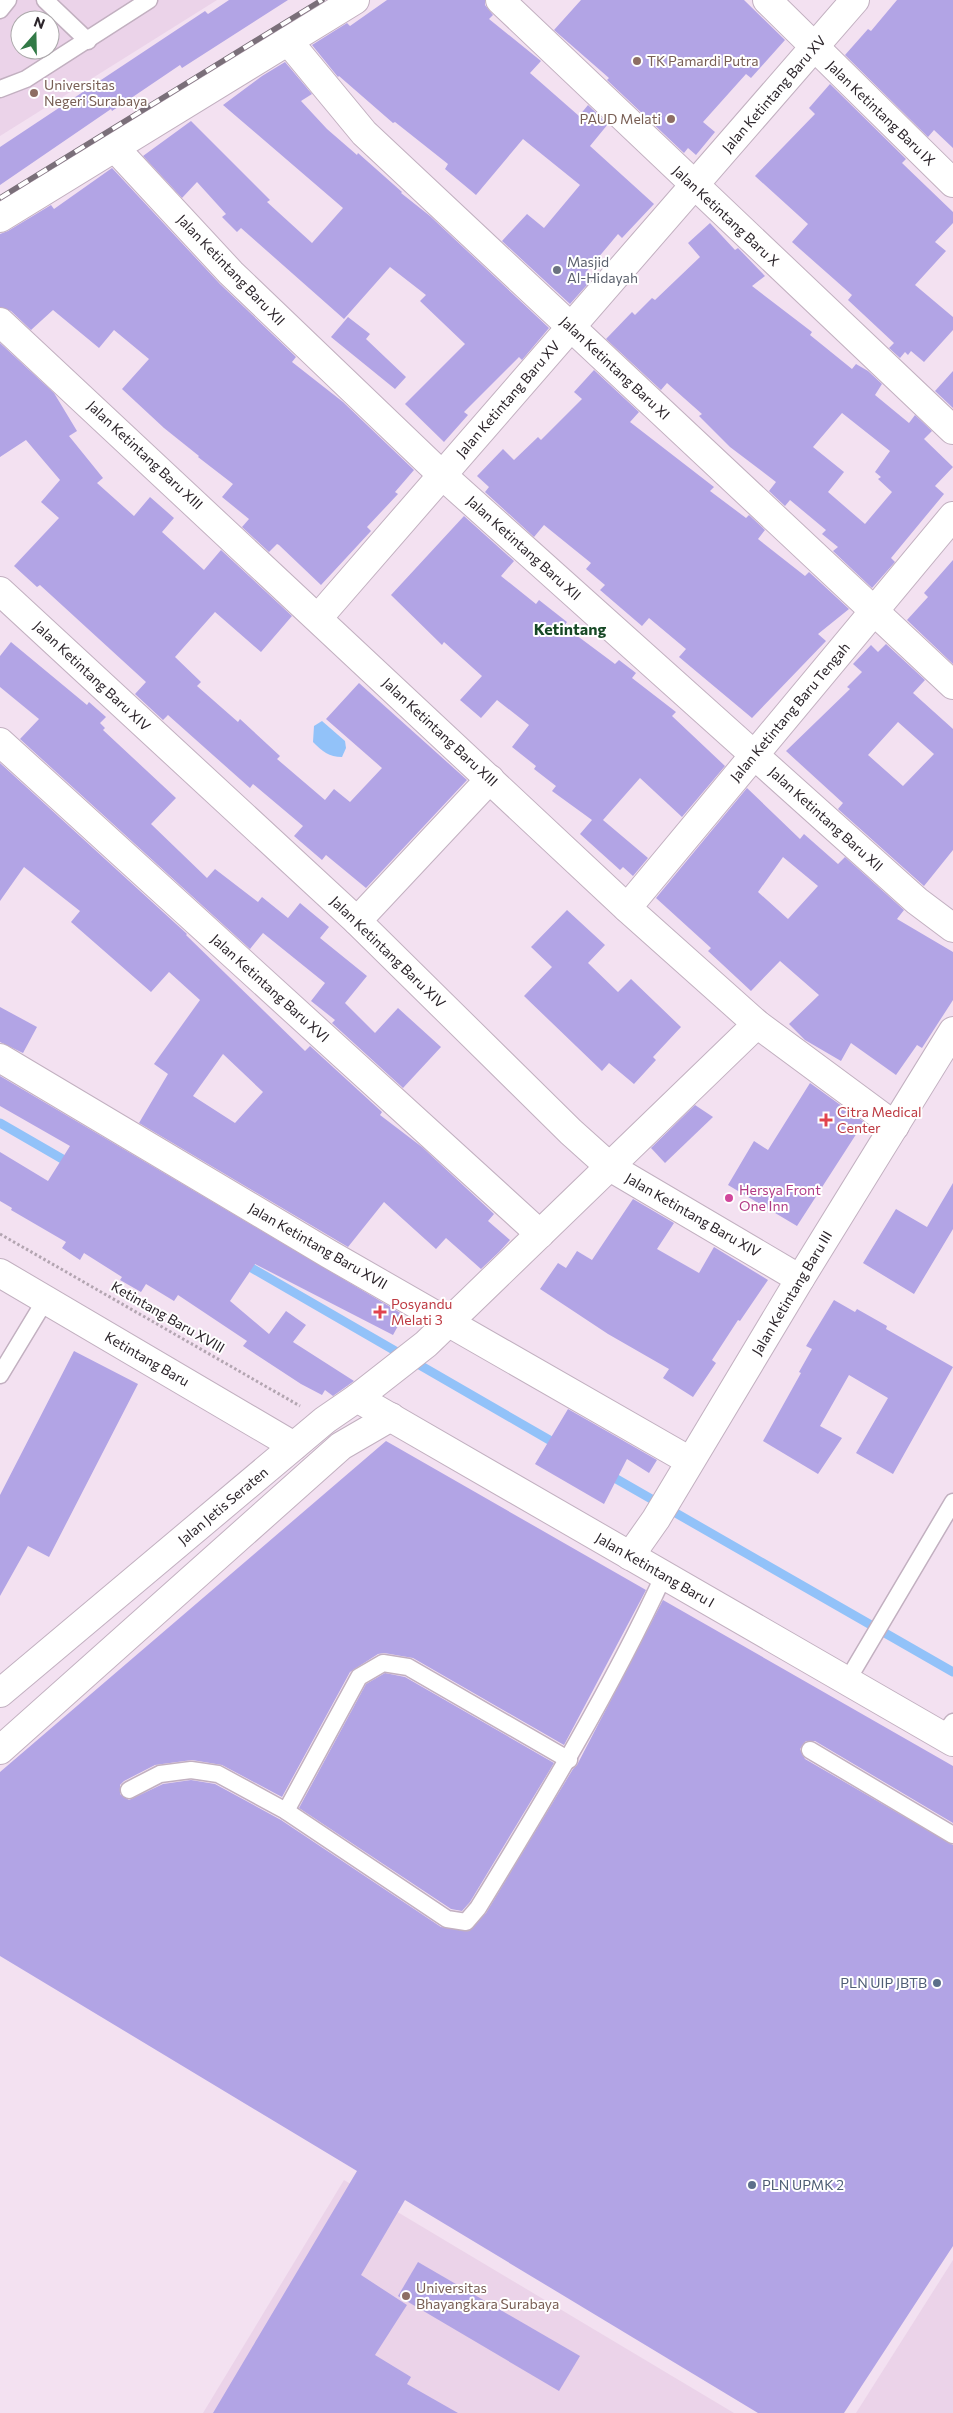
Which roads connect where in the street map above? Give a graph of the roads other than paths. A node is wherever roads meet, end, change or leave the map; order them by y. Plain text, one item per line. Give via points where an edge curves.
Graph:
1 (8, 0) edge
2 (45, 0) edge
3 (149, 0) edge
4 (355, 0) edge
5 (500, 0) edge
6 (767, 0) edge
7 (855, 0) edge
8 (0, 10) edge
9 (88, 41) junction
10 (288, 41) junction
11 (814, 48) junction
12 (0, 89) edge
13 (115, 148) junction
14 (953, 183) edge
15 (694, 185) junction
16 (0, 218) edge
17 (0, 322) edge
18 (571, 327) junction
19 (953, 430) edge
20 (442, 475) junction
21 (953, 516) edge
22 (0, 591) edge
23 (874, 611) junction
24 (318, 618) junction
25 (953, 685) edge
26 (0, 742) edge
27 (754, 754) junction
28 (490, 779) junction
29 (627, 908) junction
30 (357, 921) junction
31 (953, 928) edge
32 (757, 1024) junction
33 (953, 1031) edge
34 (0, 1058) edge
35 (895, 1126) junction
36 (610, 1167) junction
37 (540, 1234) junction
38 (0, 1272) edge
39 (800, 1279) junction
40 (46, 1300) junction
41 (449, 1322) junction
42 (0, 1375) edge
43 (366, 1391) junction
44 (391, 1417) junction
45 (294, 1446) junction
46 (684, 1472) junction
47 (953, 1502) edge
48 (630, 1556) junction
49 (664, 1575) junction
50 (847, 1681) junction
51 (0, 1693) edge
52 (949, 1733) edge
53 (0, 1750) edge
54 (810, 1750) dead end
55 (569, 1760) junction
56 (128, 1790) dead end
57 (286, 1811) junction
58 (953, 1835) edge

1 - 8 lane
2 - 9 lane
3 - 9 lane
4 - 10 street
5 - 15 street, Jalan Ketintang Baru X
6 - 11 street, Jalan Ketintang Baru IX
7 - 11 street, Jalan Ketintang Baru XV
9 - 12 lane via 26,79
10 - 13 street
10 - 18 street, Jalan Ketintang Baru XI via 364,132
11 - 14 street, Jalan Ketintang Baru IX
11 - 15 street, Jalan Ketintang Baru XV
13 - 16 street
13 - 20 street, Jalan Ketintang Baru XII via 230,273
15 - 18 street, Jalan Ketintang Baru XV
15 - 19 street, Jalan Ketintang Baru X
17 - 24 street, Jalan Ketintang Baru XIII
18 - 20 street, Jalan Ketintang Baru XV
18 - 23 street, Jalan Ketintang Baru XI
20 - 24 street, Jalan Ketintang Baru XV
20 - 27 street, Jalan Ketintang Baru XII
21 - 23 street, Jalan Ketintang Baru Tengah
22 - 30 street, Jalan Ketintang Baru XIV
23 - 25 street, Jalan Ketintang Baru XI
23 - 27 street, Jalan Ketintang Baru Tengah
24 - 28 street, Jalan Ketintang Baru XIII
26 - 37 street, Jalan Ketintang Baru XVI
27 - 29 street, Jalan Ketintang Baru Tengah
27 - 31 street, Jalan Ketintang Baru XII via 917,901
28 - 29 street, Jalan Ketintang Baru XIII
28 - 30 street
29 - 32 street, Jalan Ketintang Baru XIII
30 - 36 street, Jalan Ketintang Baru XIV
32 - 35 street, Jalan Ketintang Baru XIII
32 - 36 street, Jalan Jetis Seraten
33 - 35 street, Jalan Ketintang Baru III
34 - 41 street, Jalan Ketintang Baru XVII
35 - 39 street, Jalan Ketintang Baru III
36 - 37 street, Jalan Jetis Seraten
36 - 39 street, Jalan Ketintang Baru XIV
37 - 41 street, Jalan Jetis Seraten
38 - 40 street, Ketintang Baru
39 - 46 street, Jalan Ketintang Baru III
40 - 42 lane
40 - 45 street, Ketintang Baru
41 - 43 street, Jalan Jetis Seraten
41 - 46 street, Jalan Ketintang Baru XVII
43 - 44 street, Jalan Ketintang Baru I
43 - 45 street, Jalan Jetis Seraten
44 - 48 street, Jalan Ketintang Baru I
44 - 53 street via 341,1446
45 - 51 street, Jalan Jetis Seraten
46 - 48 street, Jalan Ketintang Baru III
47 - 50 lane
48 - 49 street, Jalan Ketintang Baru I
49 - 50 street, Jalan Ketintang Baru I
49 - 55 lane via 635,1637
50 - 52 street, Jalan Ketintang Baru I
54 - 58 lane
55 - 57 lane via 408,1667 383,1664 359,1677
55 - 57 lane via 478,1908 466,1922 447,1919
56 - 57 lane via 160,1774 191,1770 218,1774

